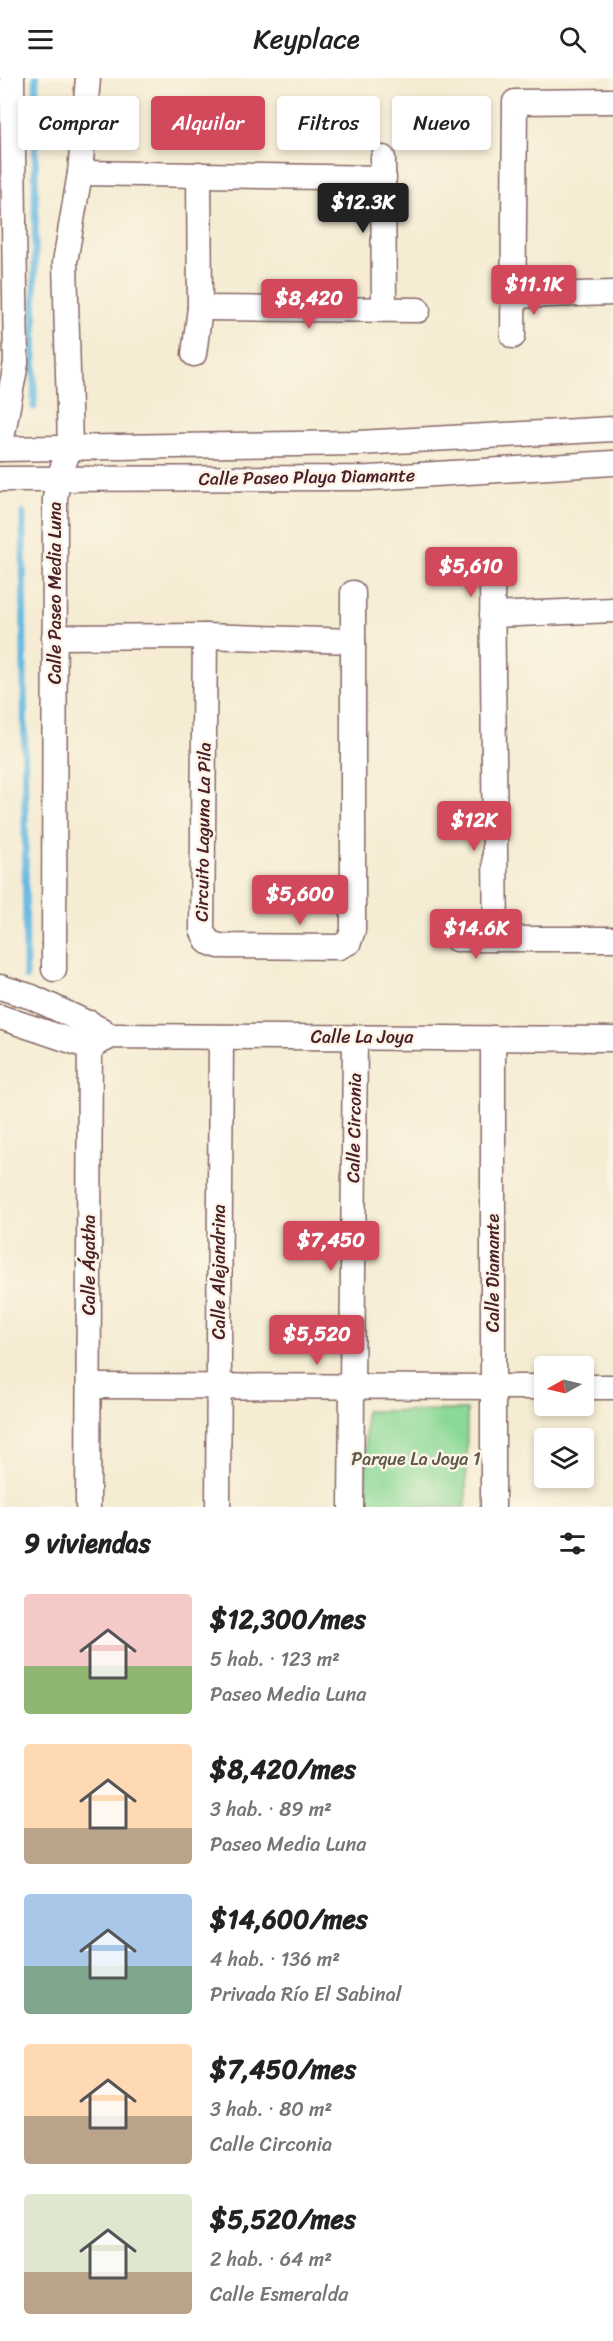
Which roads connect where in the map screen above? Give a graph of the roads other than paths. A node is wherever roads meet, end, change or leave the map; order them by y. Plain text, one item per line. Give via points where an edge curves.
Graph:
1 (12, 78) edge
2 (88, 78) edge
3 (613, 101) edge
4 (7, 139) edge
5 (80, 173) junction
6 (199, 174) junction
7 (613, 293) edge
8 (513, 296) junction
9 (200, 308) junction
10 (384, 309) junction
11 (418, 310) dead end
12 (513, 336) dead end
13 (194, 354) dead end
14 (613, 429) edge
15 (70, 447) junction
16 (0, 449) edge
17 (613, 463) edge
18 (0, 480) edge
19 (58, 480) junction
20 (492, 581) dead end
21 (354, 593) dead end
22 (613, 610) edge
23 (492, 615) junction
24 (206, 636) junction
25 (54, 637) junction
26 (353, 641) junction
27 (456, 939) dead end
28 (496, 939) junction
29 (613, 939) edge
30 (54, 969) dead end
31 (0, 987) edge
32 (0, 1017) edge
33 (90, 1023) junction
34 (112, 1036) junction
35 (221, 1037) junction
36 (355, 1037) junction
37 (493, 1038) junction
38 (613, 1039) edge
39 (89, 1047) junction
40 (89, 1386) junction
41 (218, 1387) junction
42 (351, 1387) junction
43 (493, 1387) junction
44 (534, 1387) edge
45 (594, 1387) edge
46 (613, 1387) edge
47 (88, 1507) edge
48 (218, 1507) edge
49 (351, 1507) edge
50 (493, 1507) edge

1 - 4 street
2 - 5 street, Calle Paseo Media Luna
3 - 8 street via 514,102
4 - 16 street via 16,363
5 - 6 street
5 - 15 street, Calle Paseo Media Luna via 65,262
6 - 9 street
6 - 10 street via 383,168
7 - 8 street
8 - 12 street
9 - 10 street
9 - 13 street
10 - 11 street
14 - 15 street, Calle Paseo Playa Diamante via 359,443
15 - 16 street, Calle Paseo Playa Diamante
15 - 19 street, Calle Paseo Media Luna
17 - 19 street, Calle Paseo Playa Diamante via 370,478
18 - 19 street, Calle Paseo Playa Diamante
19 - 25 street, Calle Paseo Media Luna via 54,498
20 - 23 street
21 - 26 street, Circuito Laguna La Pila
22 - 23 street
23 - 28 street
24 - 25 street
24 - 26 street
24 - 26 street, Circuito Laguna La Pila via 202,930 208,942 219,946 339,947 349,942 353,930
25 - 30 street, Calle Paseo Media Luna
27 - 28 street
28 - 29 street
31 - 33 street
32 - 39 street
33 - 34 street
33 - 39 street, Calle Ágatha
34 - 35 street, Calle La Joya
34 - 39 street, Calle La Joya
35 - 36 street, Calle La Joya
35 - 41 street, Calle Alejandrina
36 - 37 street, Calle La Joya
36 - 42 street, Calle Circonia
37 - 38 street, Calle La Joya
37 - 43 street, Calle Diamante
39 - 40 street, Calle Ágatha
40 - 41 street
40 - 47 street, Calle Ágatha
41 - 42 street
41 - 48 street, Calle Alejandrina
42 - 43 street
42 - 49 street, Calle Circonia
43 - 44 street
43 - 50 street, Calle Diamante
45 - 46 street

